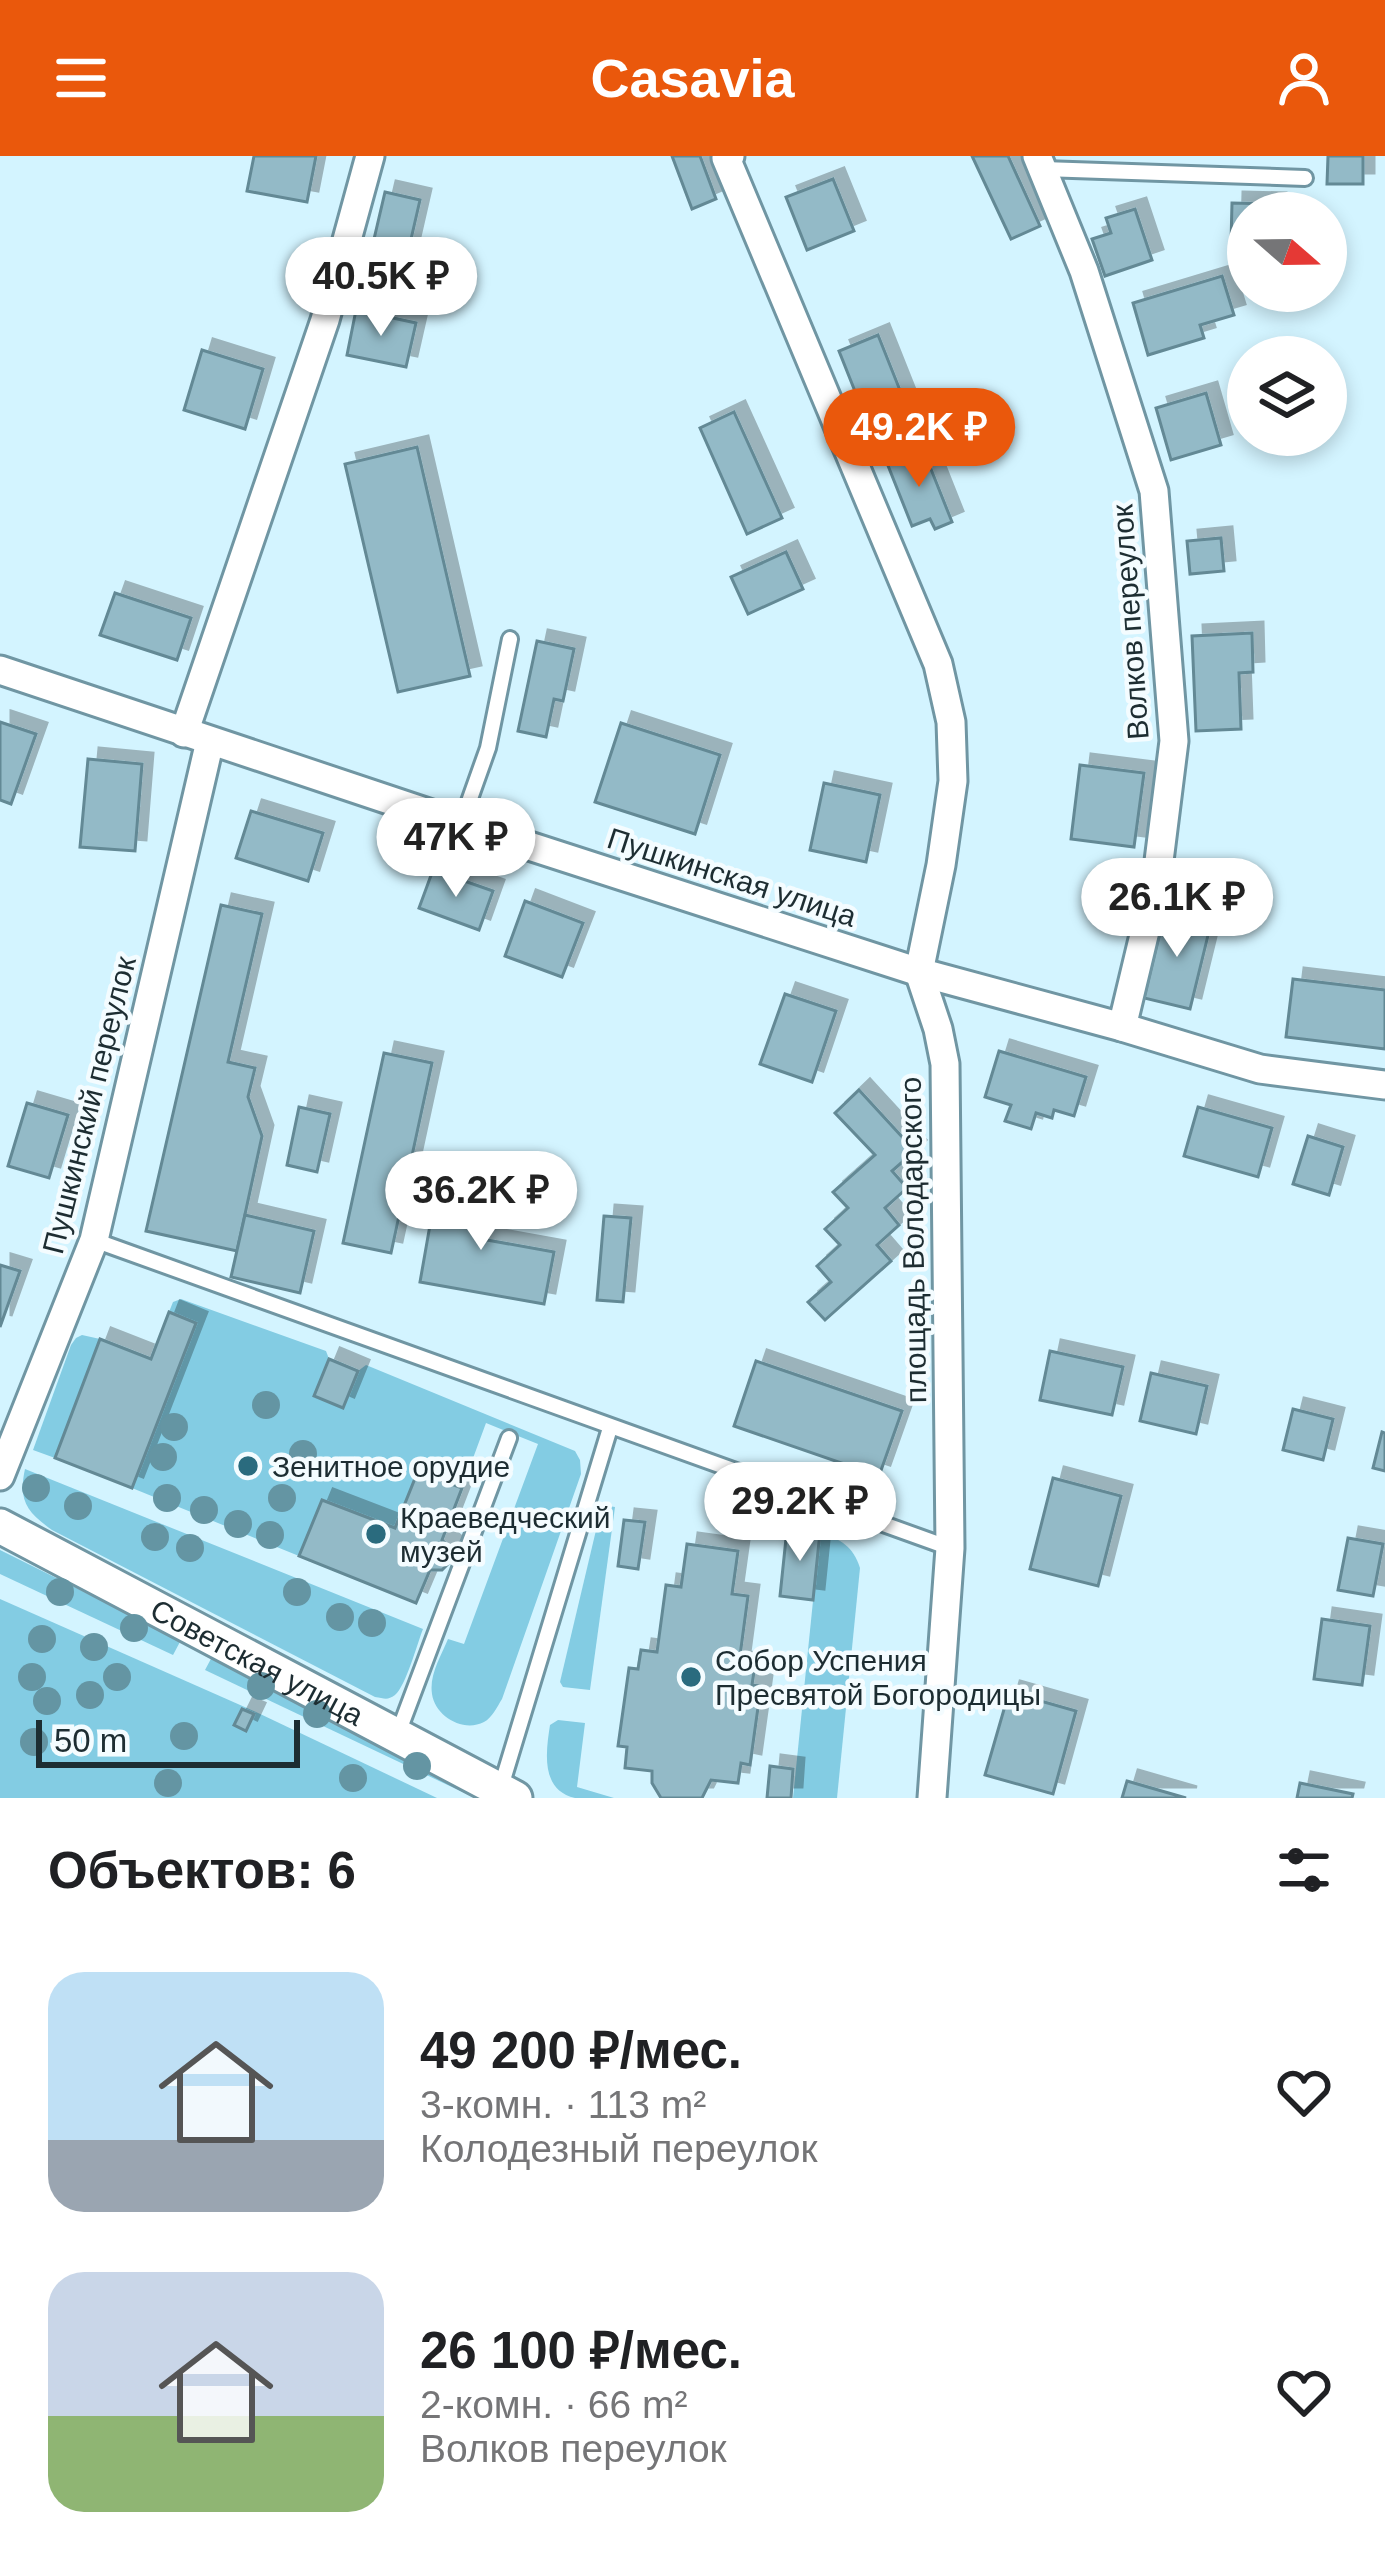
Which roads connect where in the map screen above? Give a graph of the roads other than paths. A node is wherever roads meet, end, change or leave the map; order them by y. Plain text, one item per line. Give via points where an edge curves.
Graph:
1 (370, 156) edge
2 (730, 156) edge
3 (1040, 162) edge
4 (1305, 178) dead end
5 (510, 639) dead end
6 (0, 670) edge
7 (197, 737) junction
8 (461, 824) junction
9 (919, 972) junction
10 (1122, 1027) junction
11 (1385, 1085) edge
12 (94, 1240) junction
13 (610, 1428) junction
14 (509, 1438) dead end
15 (0, 1476) edge
16 (0, 1526) edge
17 (950, 1548) junction
18 (398, 1736) junction
19 (508, 1794) edge
20 (932, 1798) edge

1 - 7 street, Пушкинский переулок
2 - 9 street via 947,702 953,781
3 - 4 lane
3 - 10 street, Волков переулок via 1154,491 1174,741 1156,885
5 - 8 lane via 488,748
6 - 7 street, Пушкинская улица
7 - 8 street, Пушкинская улица
7 - 12 street, Пушкинский переулок
8 - 9 street, Пушкинская улица
9 - 10 street, Пушкинская улица
9 - 17 street, площадь Володарского via 945,1064
10 - 11 street, Пушкинская улица via 1260,1069
12 - 13 lane
12 - 15 street, Пушкинский переулок
13 - 17 lane
13 - 19 lane
14 - 18 lane
16 - 18 street, Советская улица
17 - 20 street, площадь Володарского
18 - 19 street, Советская улица

